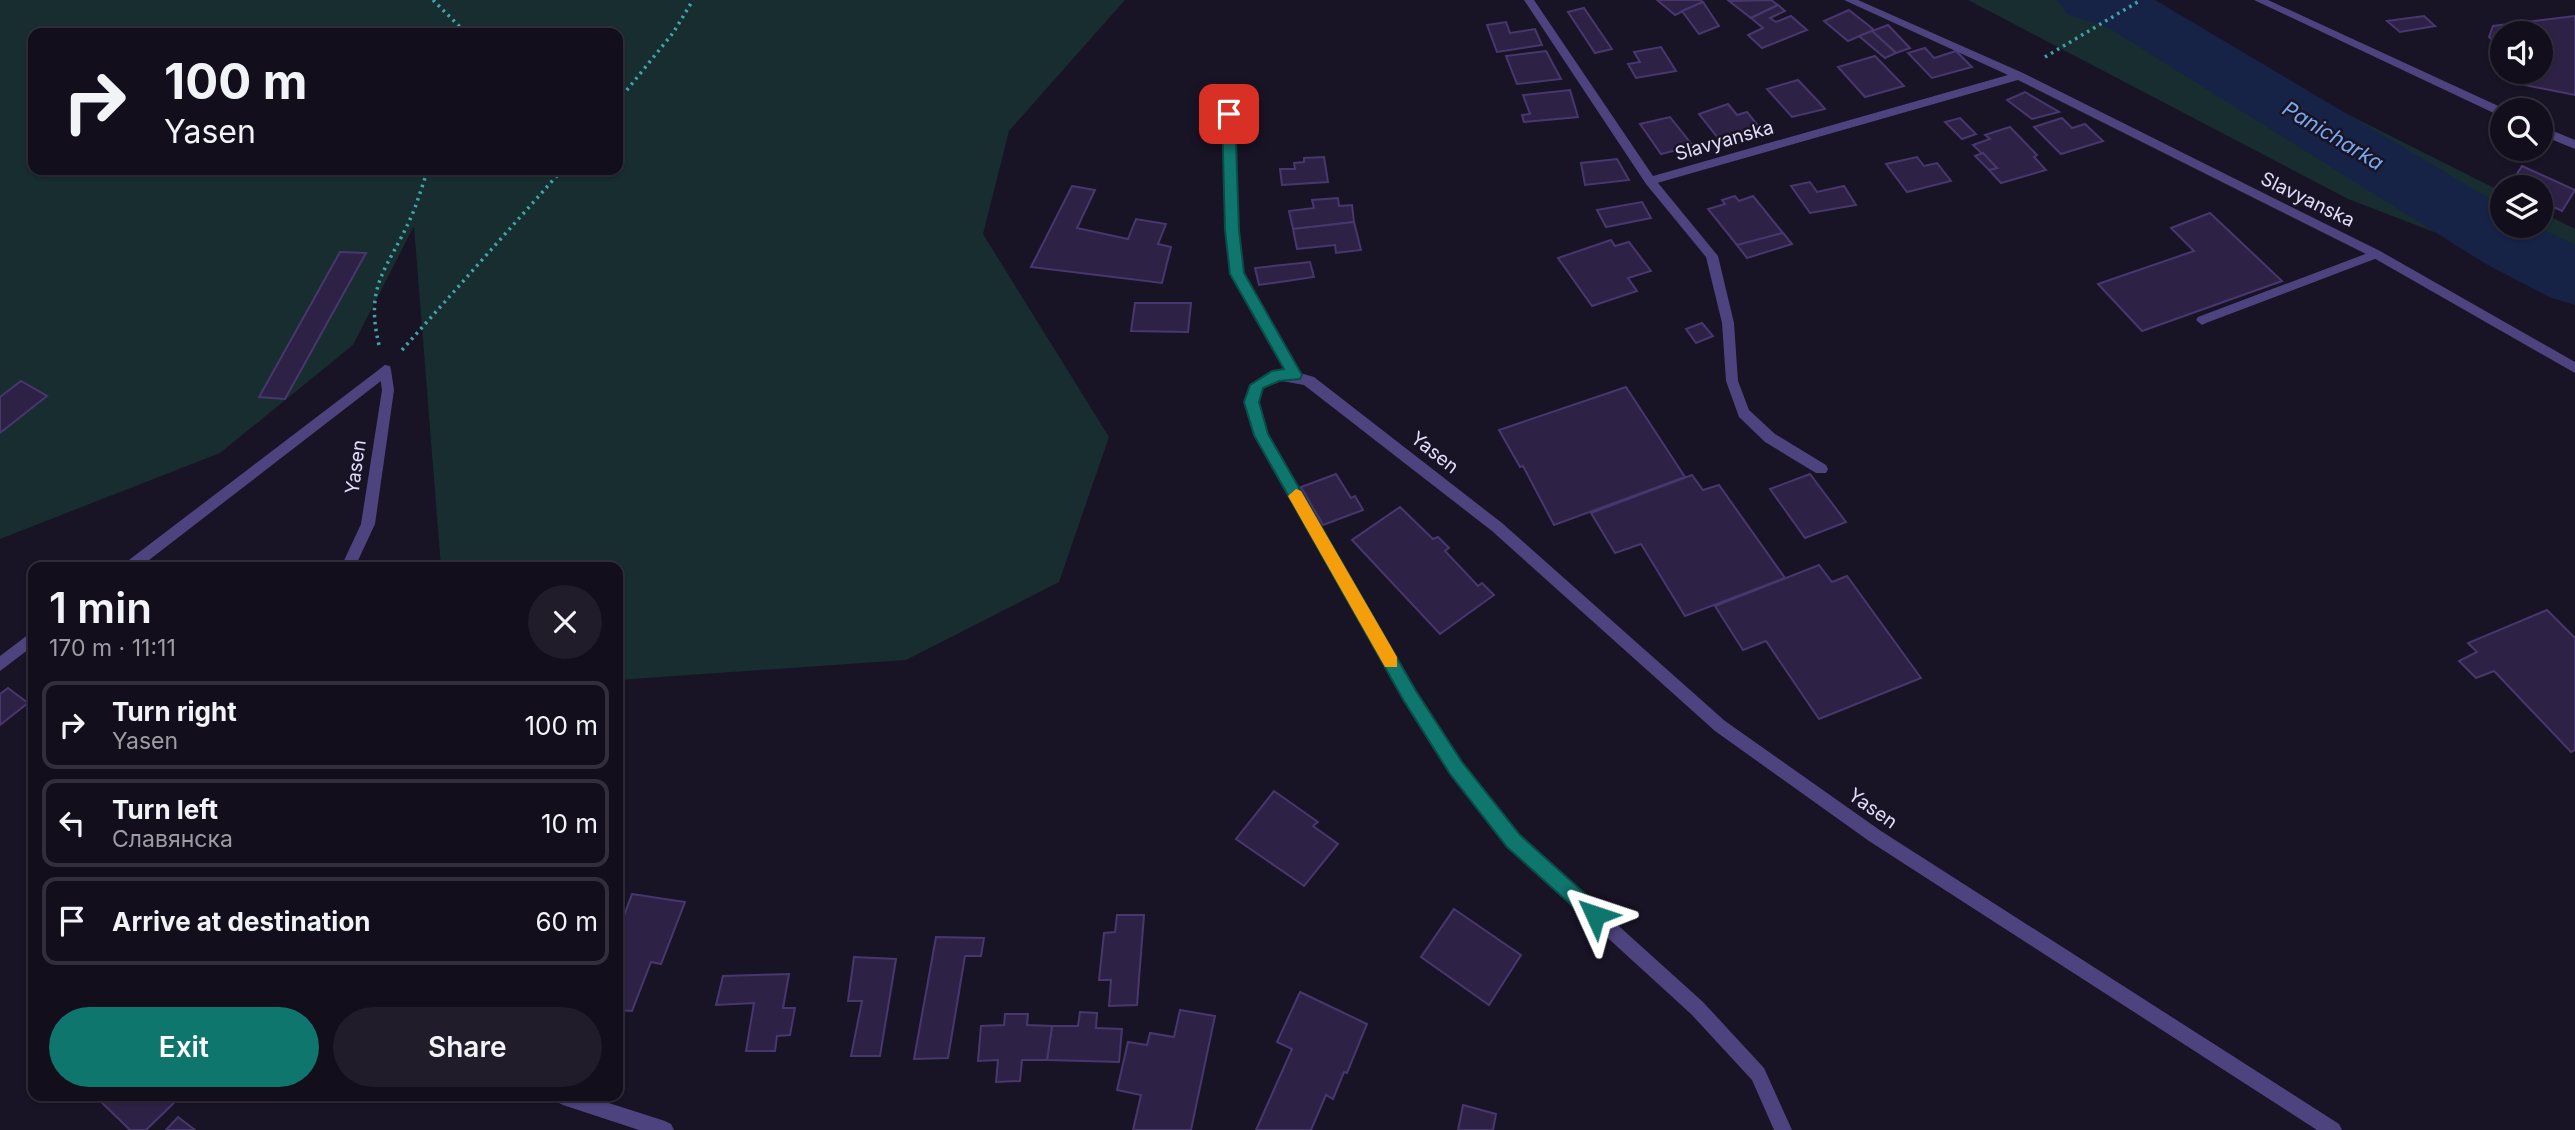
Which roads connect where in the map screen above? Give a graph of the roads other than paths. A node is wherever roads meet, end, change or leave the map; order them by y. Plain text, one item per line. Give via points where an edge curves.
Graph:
1 (1529, 0) edge
2 (1849, 0) edge
3 (2259, 0) edge
4 (2019, 76) junction
5 (2490, 106) edge
6 (1229, 114) dead end
7 (2553, 135) edge
8 (2575, 145) edge
9 (1650, 181) junction
10 (2376, 254) junction
11 (2202, 320) dead end
12 (2575, 368) edge
13 (1294, 375) junction
14 (1821, 469) dead end
15 (136, 562) edge
16 (350, 562) edge
17 (28, 640) edge
18 (28, 641) edge
19 (0, 655) edge
20 (0, 665) edge
21 (578, 1101) edge
22 (665, 1130) edge
23 (1783, 1130) edge
24 (2333, 1130) edge

1 - 9 street
2 - 4 street, Slavyanska
3 - 5 street
4 - 9 street, Slavyanska
4 - 10 street, Slavyanska
6 - 13 street via 1237,274
7 - 8 street
9 - 14 street via 1712,256 1728,323 1732,381 1744,413 1770,438
10 - 11 street
10 - 12 street, Slavyanska
13 - 23 street via 1277,375 1257,385 1252,402 1261,435 1450,758 1513,841 1698,1008 1758,1074
13 - 24 street, Yasen via 1322,390 1497,527 1720,726 1875,836
15 - 16 street, Yasen via 385,370 388,390 368,524
17 - 19 street
18 - 20 street
21 - 22 street

